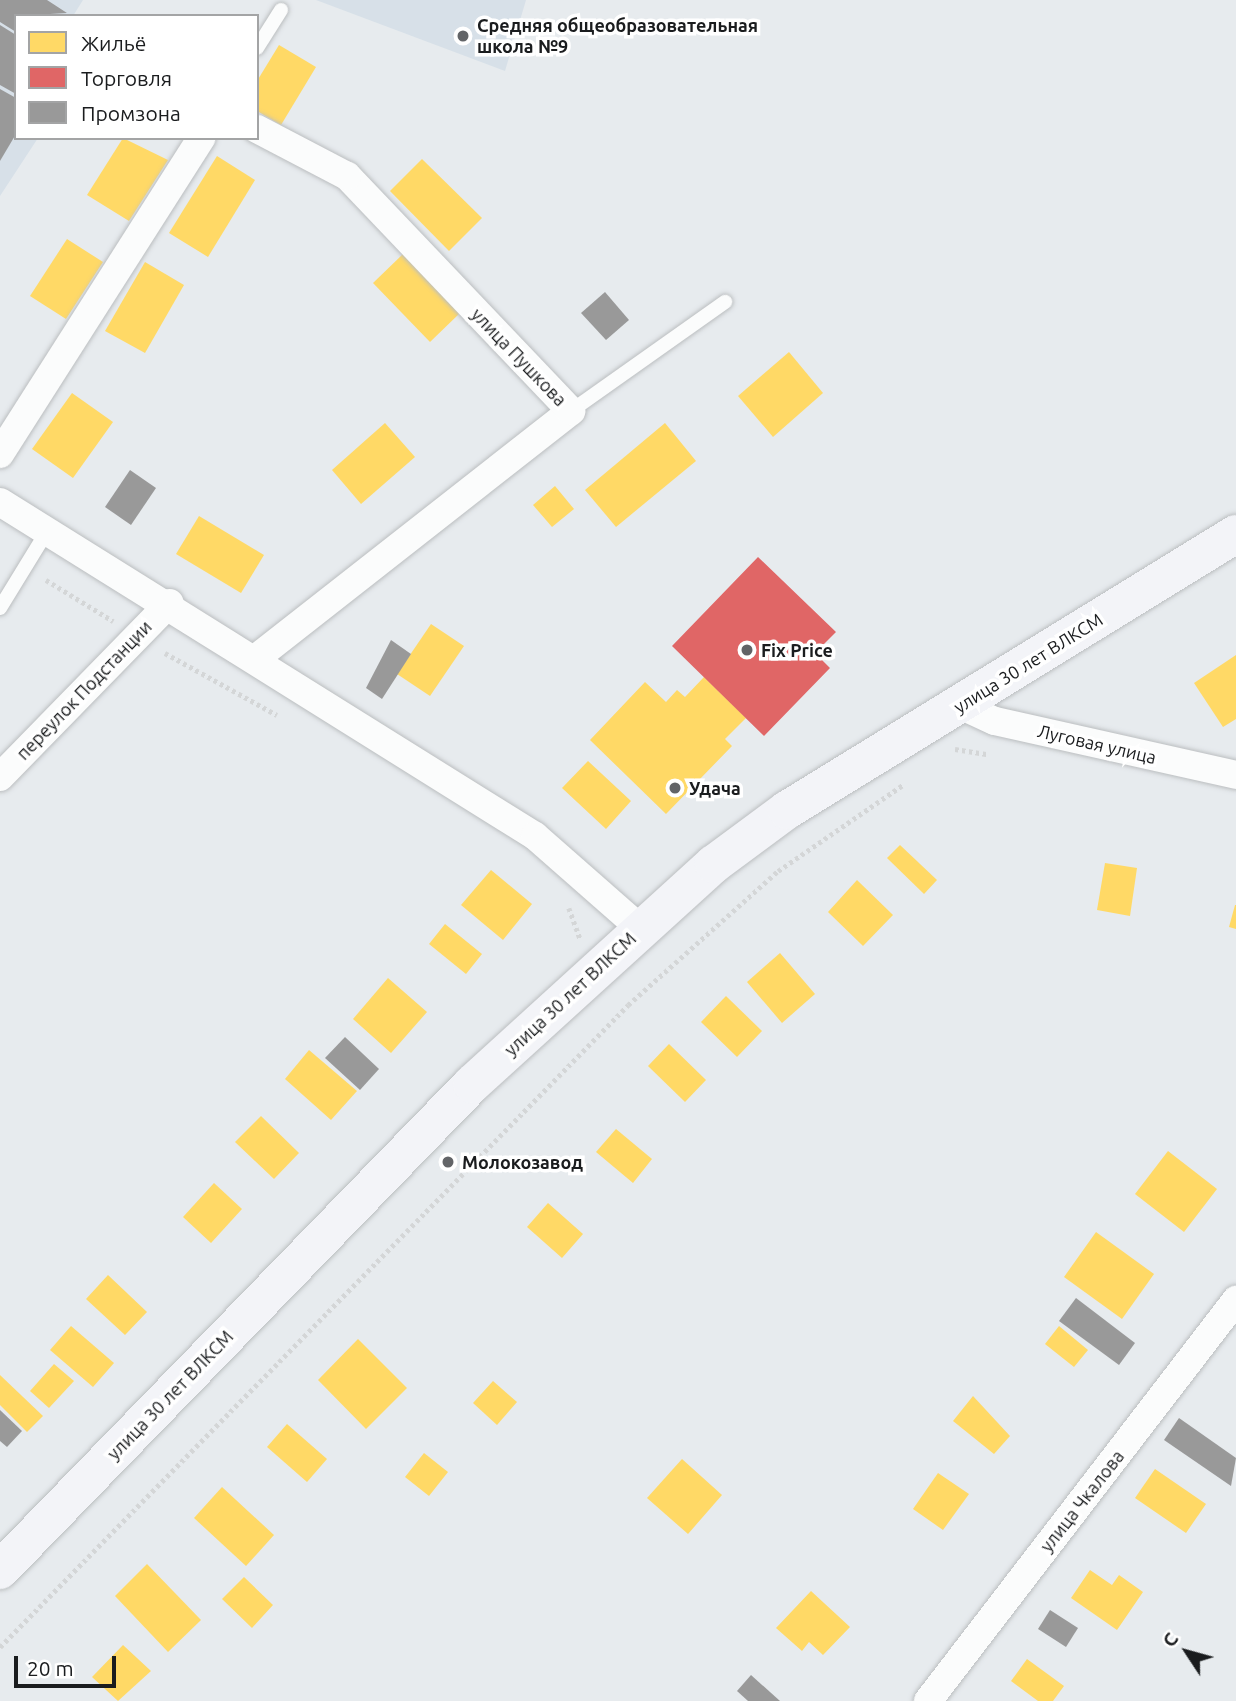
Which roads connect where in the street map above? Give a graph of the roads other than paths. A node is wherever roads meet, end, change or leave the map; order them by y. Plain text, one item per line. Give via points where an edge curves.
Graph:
1 (281, 10) dead end
2 (259, 45) edge
3 (259, 130) edge
4 (200, 140) edge
5 (725, 302) dead end
6 (571, 411) junction
7 (0, 454) edge
8 (0, 502) edge
9 (46, 533) junction
10 (1236, 534) edge
11 (170, 603) junction
12 (0, 608) edge
13 (254, 659) junction
14 (960, 705) junction
15 (1236, 775) edge
16 (0, 777) edge
17 (640, 929) junction
18 (1236, 1300) edge
19 (0, 1570) edge
20 (928, 1701) edge

1 - 2 lane
3 - 6 street, улица Пушкова via 347,176
4 - 7 street
5 - 6 lane
6 - 13 street, улица Пушкова
8 - 9 street
9 - 11 street
9 - 12 lane
10 - 14 main road, улица 30 лет ВЛКСМ
11 - 13 street
11 - 16 street, переулок Подстанции
13 - 17 street via 535,836
14 - 15 street, Луговая улица via 995,721
14 - 17 main road, улица 30 лет ВЛКСМ via 788,810
17 - 19 main road, улица 30 лет ВЛКСМ via 472,1084
18 - 20 street, улица Чкалова

